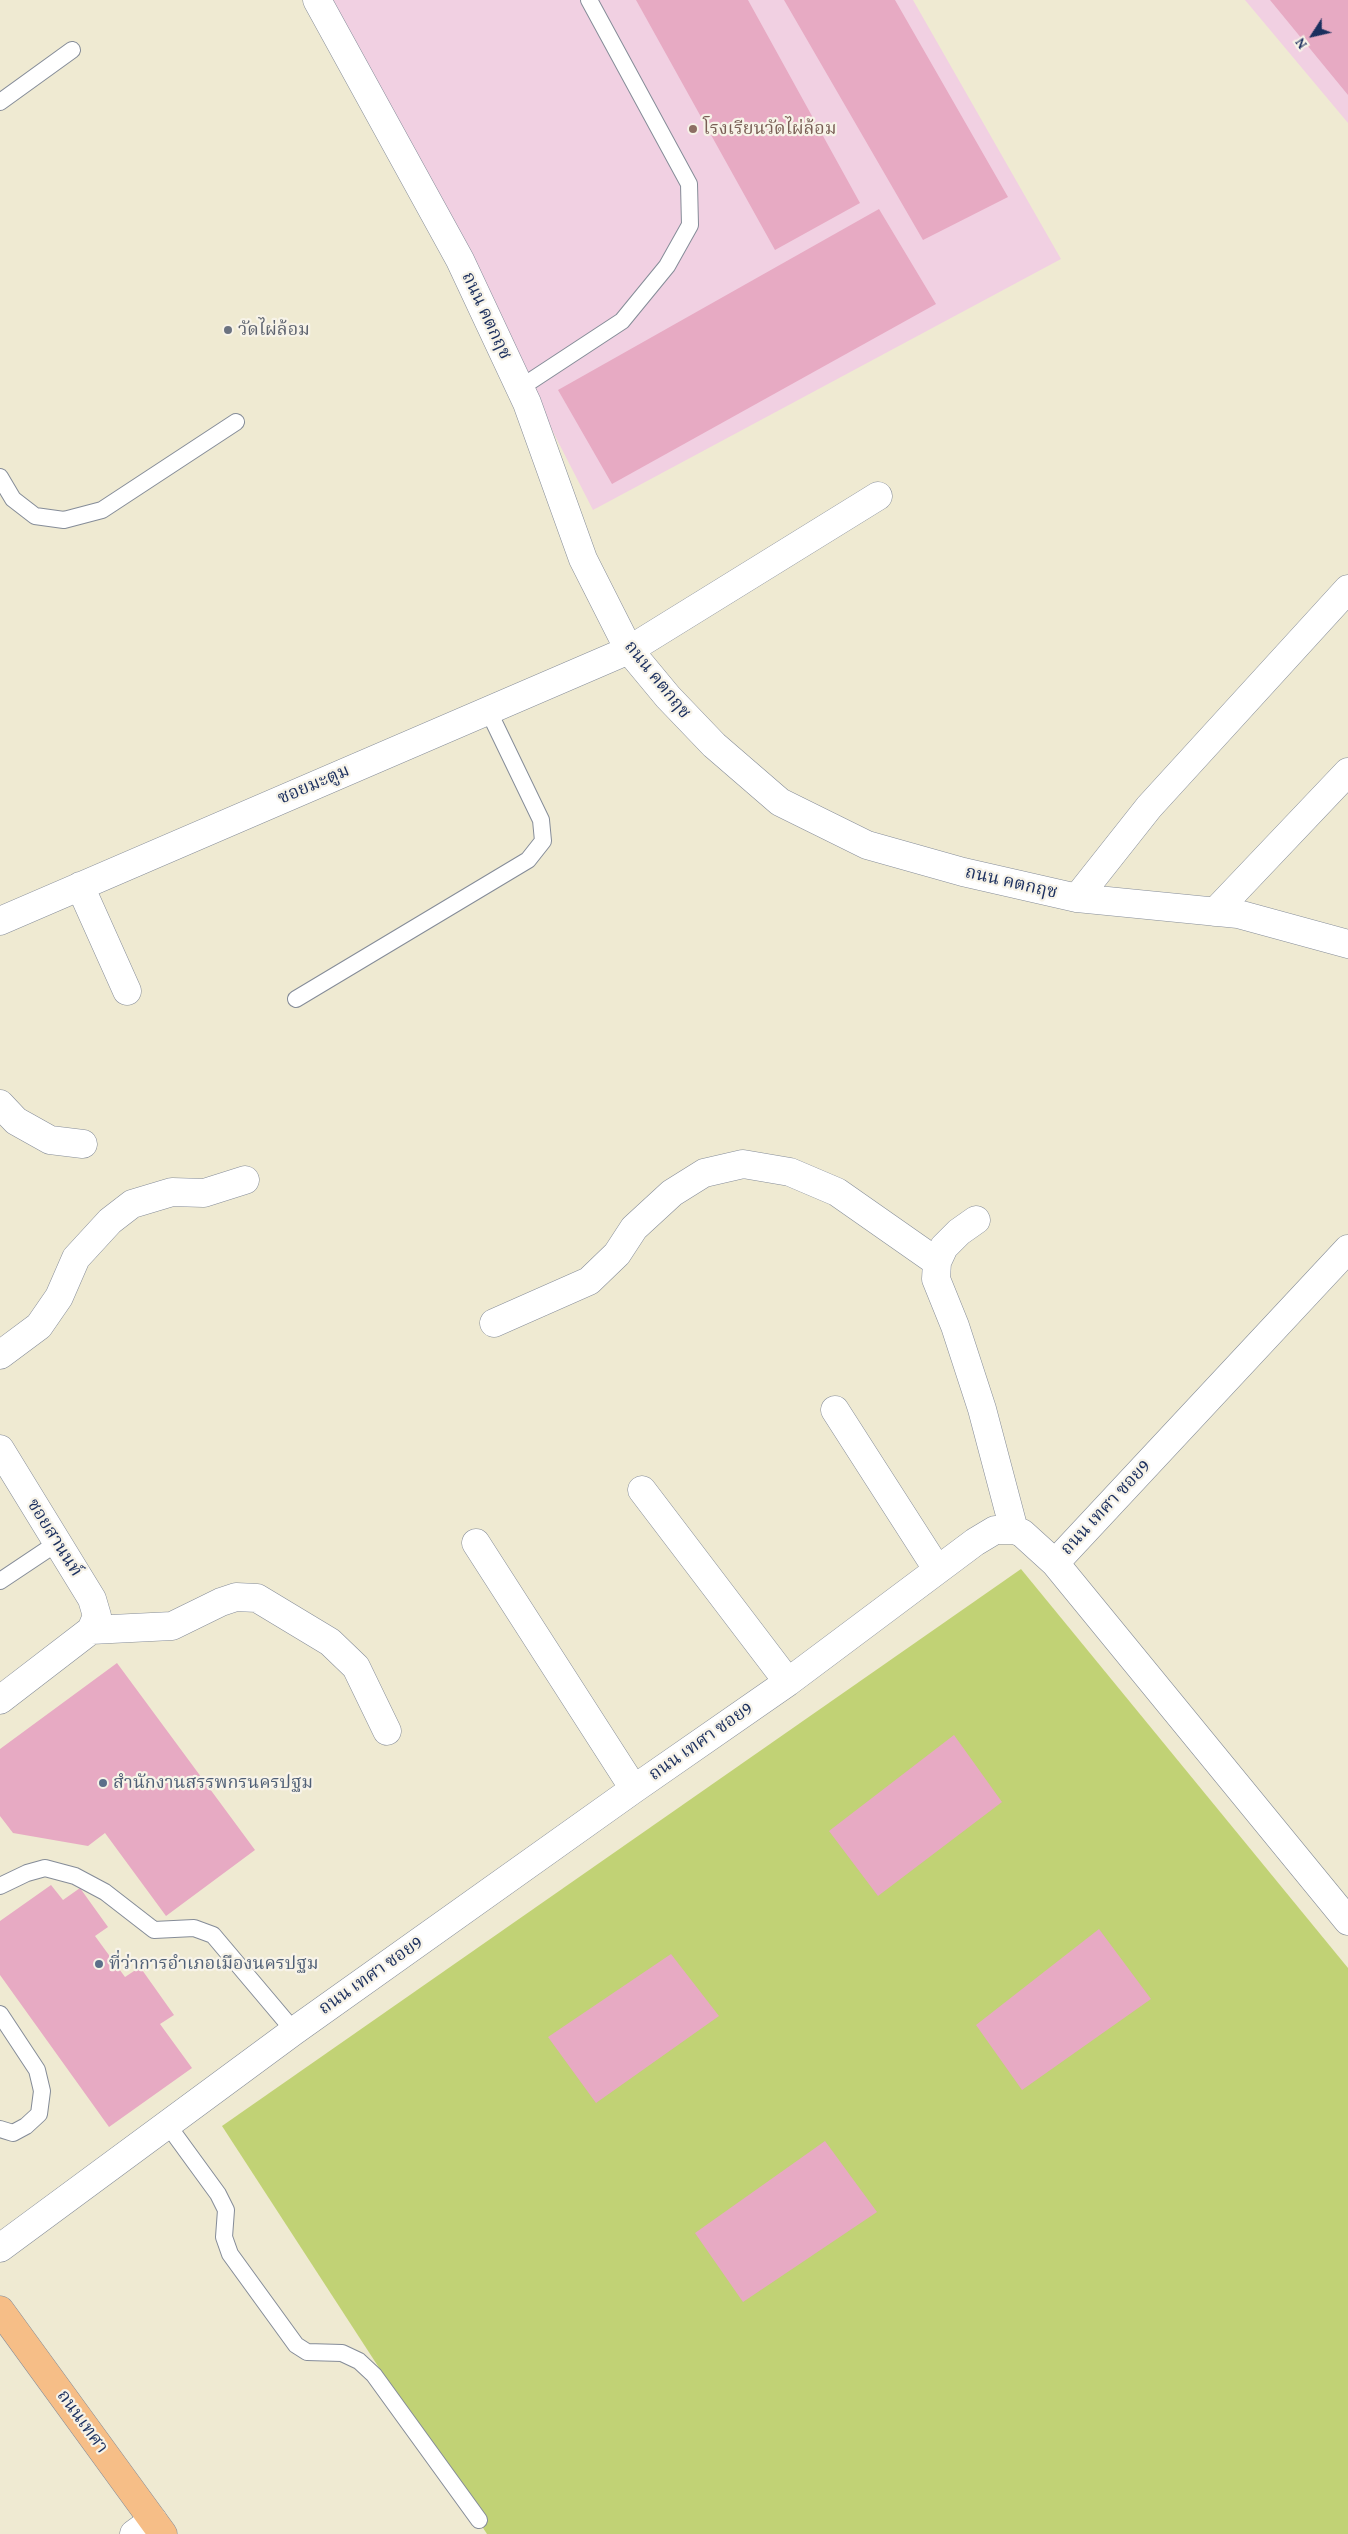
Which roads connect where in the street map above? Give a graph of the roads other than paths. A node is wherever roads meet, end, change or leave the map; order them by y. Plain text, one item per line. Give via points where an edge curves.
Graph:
1 (317, 0) edge
2 (589, 0) edge
3 (72, 50) dead end
4 (0, 102) edge
5 (520, 388) junction
6 (236, 422) dead end
7 (0, 477) edge
8 (878, 496) dead end
9 (1348, 589) edge
10 (629, 650) junction
11 (488, 710) junction
12 (1348, 772) edge
13 (80, 886) junction
14 (1077, 898) junction
15 (1215, 912) junction
16 (0, 921) edge
17 (1348, 944) edge
18 (126, 991) dead end
19 (296, 999) dead end
20 (0, 1104) edge
21 (83, 1144) dead end
22 (245, 1180) dead end
23 (976, 1220) dead end
24 (1348, 1249) edge
25 (937, 1262) junction
26 (494, 1323) dead end
27 (0, 1356) edge
28 (835, 1410) dead end
29 (0, 1449) edge
30 (642, 1490) dead end
31 (1014, 1530) junction
32 (57, 1543) junction
33 (476, 1543) dead end
34 (1055, 1563) junction
35 (937, 1569) junction
36 (0, 1582) edge
37 (91, 1630) junction
38 (788, 1682) junction
39 (0, 1700) edge
40 (387, 1731) dead end
41 (634, 1789) junction
42 (0, 1886) edge
43 (1348, 1921) edge
44 (0, 2014) edge
45 (294, 2031) junction
46 (167, 2124) junction
47 (0, 2129) edge
48 (0, 2248) edge
49 (0, 2310) edge
50 (479, 2520) dead end
51 (150, 2529) edge

1 - 5 street, ถนน คตกฤช via 460,260
2 - 5 lane via 689,184 690,225 667,266 622,321
3 - 4 lane
5 - 10 street, ถนน คตกฤช via 583,559
6 - 7 lane via 102,510 64,520 35,516 13,500
8 - 10 street, ซอยมะตูม
9 - 14 street via 1149,807
10 - 11 street, ซอยมะตูม
10 - 14 street, ถนน คตกฤช via 714,745 780,802 867,844 963,872
11 - 13 street, ซอยมะตูม
11 - 19 lane via 541,820 543,841 528,860
12 - 15 street
13 - 16 street, ซอยมะตูม
13 - 18 street
14 - 15 street, ถนน คตกฤช
15 - 17 street, ถนน คตกฤช via 1238,914
20 - 21 street via 16,1121 50,1140
22 - 27 street via 204,1193 172,1192 132,1204 110,1221 76,1258 59,1297 39,1326
23 - 25 street via 944,1247
24 - 34 street, ถนน เทศา ซอย9
25 - 26 street via 837,1192 790,1172 743,1164 704,1173 672,1193 634,1228 618,1254 590,1281
25 - 31 street via 936,1279 982,1409
28 - 35 street
29 - 32 street, ซอยสานนท์
30 - 38 street
31 - 34 street, ถนน เทศา ซอย9 via 1022,1533
31 - 35 street, ถนน เทศา ซอย9 via 995,1530
32 - 36 lane
32 - 37 street, ซอยสานนท์ via 92,1600 97,1616
33 - 41 street
34 - 43 street
35 - 38 street, ถนน เทศา ซอย9
37 - 39 street
37 - 40 street via 172,1626 236,1597 257,1598 330,1642 356,1667
38 - 41 street, ถนน เทศา ซอย9
41 - 45 street, ถนน เทศา ซอย9
42 - 45 lane via 45,1868 75,1876 104,1892 154,1930 194,1928 214,1935
44 - 47 lane via 37,2070 42,2091 39,2114 26,2126 13,2133
45 - 46 street, ถนน เทศา ซอย9
46 - 48 street, ถนน เทศา ซอย9
46 - 50 lane via 226,2210 224,2237 230,2254 296,2345 307,2352 342,2353 359,2361 374,2375
49 - 51 main road, ถนนเทศา

